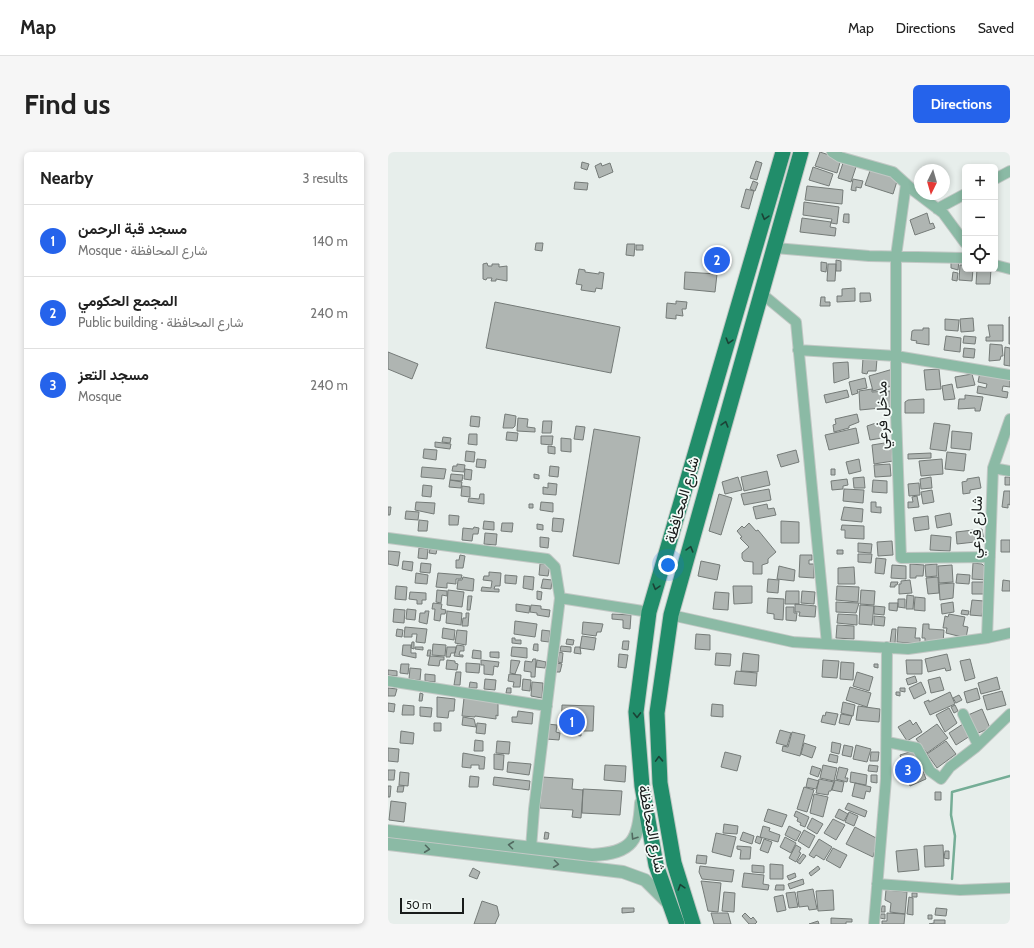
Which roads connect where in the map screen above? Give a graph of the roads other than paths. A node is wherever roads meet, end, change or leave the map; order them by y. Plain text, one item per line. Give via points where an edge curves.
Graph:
1 (783, 152) edge
2 (801, 152) edge
3 (832, 152) edge
4 (1010, 171) edge
5 (998, 177) edge
6 (906, 184) junction
7 (772, 193) junction
8 (962, 196) edge
9 (789, 198) junction
10 (937, 209) junction
11 (962, 239) edge
12 (775, 248) junction
13 (896, 256) junction
14 (962, 258) edge
15 (998, 266) edge
16 (1010, 269) edge
17 (762, 293) junction
18 (798, 350) junction
19 (896, 356) junction
20 (1010, 376) edge
21 (1010, 419) edge
22 (993, 468) junction
23 (1010, 471) edge
24 (388, 538) edge
25 (990, 557) junction
26 (560, 598) junction
27 (649, 612) junction
28 (671, 615) junction
29 (1010, 633) edge
30 (987, 638) junction
31 (827, 644) junction
32 (887, 647) junction
33 (388, 681) edge
34 (547, 706) junction
35 (963, 714) dead end
36 (1010, 714) edge
37 (887, 742) junction
38 (978, 745) junction
39 (642, 786) junction
40 (388, 831) edge
41 (388, 844) edge
42 (531, 848) junction
43 (877, 884) junction
44 (1010, 888) edge
45 (671, 907) junction
46 (677, 924) edge
47 (693, 924) edge
48 (874, 924) edge

1 - 7 main road, شارع المحافظة
2 - 9 main road, شارع المحافظة
3 - 6 street via 840,157 893,172
4 - 5 street
6 - 10 street
6 - 13 street, مدخل فرعي
7 - 9 main road
7 -> 27 main road, شارع المحافظة
8 - 10 street
9 - 12 main road, شارع المحافظة
10 - 11 street
12 - 13 street
12 - 17 main road, شارع المحافظة
13 - 14 street
13 - 19 street, مدخل فرعي
15 - 16 street
17 - 18 street via 796,322
28 -> 17 main road, شارع المحافظة
18 - 19 street
18 - 31 street
19 - 20 street
19 - 25 street, مدخل فرعي via 901,558
21 - 22 street, شارع فرعي
22 - 23 street
22 - 25 street, شارع فرعي
24 - 26 street via 547,559 555,567
25 - 30 street, شارع فرعي
26 - 27 street
26 - 34 street
27 -> 39 main road, شارع المحافظة via 636,712
28 - 31 street via 793,642
47 -> 28 main road, شارع المحافظة via 674,863 660,783 657,713
29 - 30 street
30 - 32 street via 908,649
31 - 32 street
32 - 37 street
33 - 34 street
34 - 42 street
35 - 38 street
36 - 38 street
37 - 38 street via 917,748 930,771 941,779 950,767
37 - 43 street
39 -> 42 street via 639,829 627,846 611,853 592,855
39 - 45 main road, شارع المحافظة via 656,865
42 -> 40 street
41 -> 45 street via 623,872 638,876 652,885
43 - 44 street via 960,890
43 - 48 street
45 - 46 main road, شارع المحافظة

